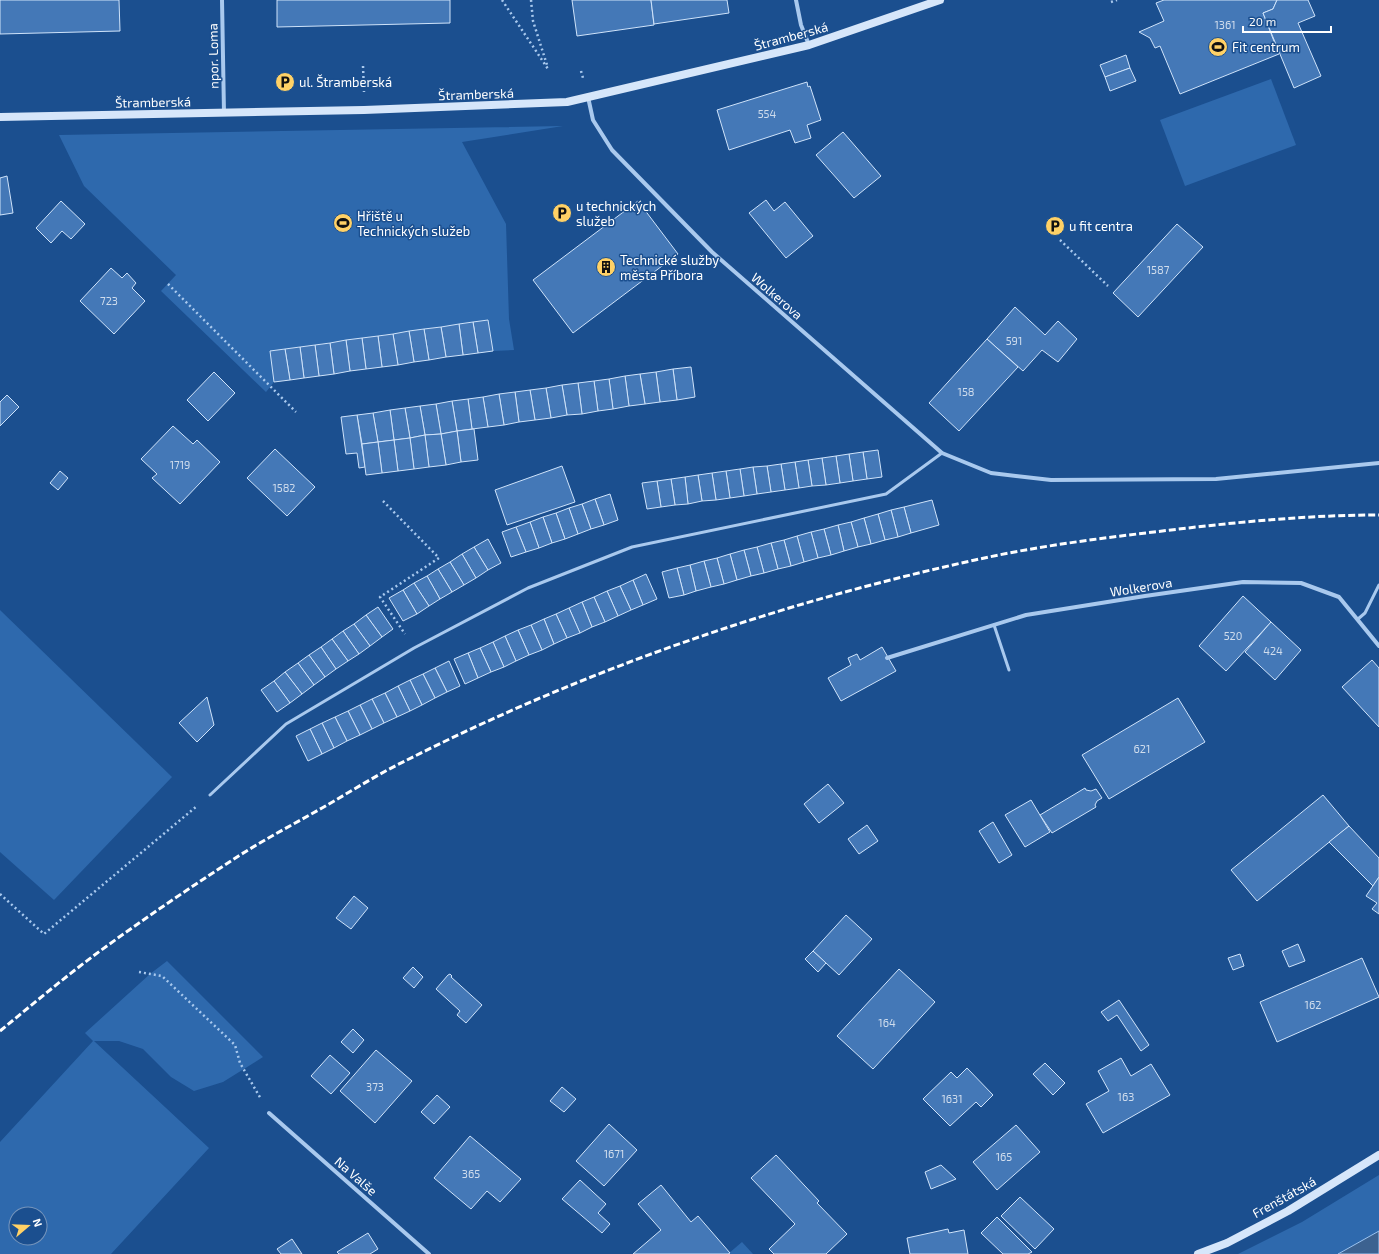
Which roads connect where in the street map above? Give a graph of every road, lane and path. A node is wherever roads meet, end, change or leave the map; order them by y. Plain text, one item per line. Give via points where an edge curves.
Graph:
1 (222, 0) edge
2 (502, 0) edge
3 (531, 0) edge
4 (796, 0) edge
5 (940, 0) edge
6 (1117, 0) edge
7 (1111, 2) dead end
8 (809, 46) junction
9 (363, 66) dead end
10 (588, 97) junction
11 (364, 110) junction
12 (224, 112) junction
13 (0, 117) edge
14 (1060, 240) dead end
15 (168, 284) dead end
16 (1108, 286) dead end
17 (296, 412) dead end
18 (942, 453) junction
19 (1379, 463) edge
20 (383, 501) dead end
21 (1379, 585) edge
22 (1358, 619) junction
23 (994, 625) junction
24 (1379, 646) edge
25 (414, 648) junction
26 (887, 658) dead end
27 (1009, 670) dead end
28 (210, 795) joint
29 (0, 894) edge
30 (139, 972) dead end
31 (269, 1113) joint
32 (1379, 1155) edge
33 (430, 1254) edge
34 (1198, 1254) edge

1 - 12 street, npor. Loma
2 - 3 path via 548,69 533,21
4 - 8 street
5 - 8 street, Štramberská
6 - 7 path
8 - 10 street, Štramberská
9 - 11 path
10 - 11 street, Štramberská via 567,102
10 - 18 street, Wolkerova via 593,120 612,150 712,252
11 - 12 street, Štramberská
12 - 13 street, Štramberská
14 - 16 path
15 - 17 path
18 - 19 street, Wolkerova via 991,473 1050,480 1216,479
18 - 25 lane via 886,494 632,547 528,588
20 - 25 path via 439,558 380,597
21 - 22 lane via 1365,613
22 - 23 street, Wolkerova via 1339,597 1301,583 1243,582 1026,615
22 - 24 street, Wolkerova
23 - 26 street, Wolkerova
23 - 27 lane
25 - 28 lane via 286,724
28 - 29 path via 44,934
30 - 31 path via 162,976 235,1045 240,1063
31 - 33 street, Na Valše
32 - 34 street, Frenštátská via 1288,1211 1227,1243

